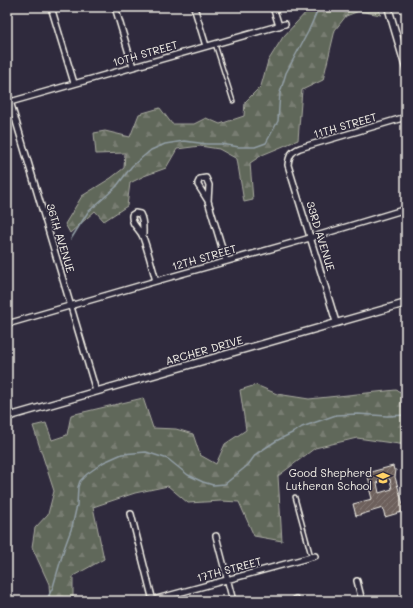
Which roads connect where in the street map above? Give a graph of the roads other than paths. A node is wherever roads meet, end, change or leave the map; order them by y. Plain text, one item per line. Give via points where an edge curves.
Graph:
1 (51, 7) edge
2 (115, 7) edge
3 (194, 7) edge
4 (273, 7) edge
5 (388, 7) edge
6 (286, 24) dead end
7 (279, 26) junction
8 (215, 43) junction
9 (206, 46) junction
10 (133, 67) junction
11 (406, 68) edge
12 (74, 83) junction
13 (7, 91) edge
14 (233, 101) dead end
15 (10, 102) junction
16 (406, 118) edge
17 (290, 155) joint
18 (208, 201) dead end
19 (406, 209) edge
20 (143, 236) dead end
21 (311, 238) junction
22 (226, 261) junction
23 (156, 281) junction
24 (406, 303) edge
25 (70, 305) junction
26 (336, 322) junction
27 (7, 324) edge
28 (96, 391) junction
29 (7, 404) edge
30 (9, 417) edge
31 (295, 497) dead end
32 (131, 514) dead end
33 (216, 536) dead end
34 (313, 556) joint
35 (228, 580) junction
36 (357, 581) dead end
37 (152, 601) edge
38 (234, 601) edge
39 (362, 601) edge

1 - 12 street
2 - 10 street
3 - 9 street
4 - 7 street
5 - 11 street
6 - 7 street, 10TH STREET
7 - 8 street, 10TH STREET
8 - 9 street, 10TH STREET
8 - 14 lane
9 - 10 street, 10TH STREET
10 - 12 street, 10TH STREET
12 - 15 street, 10TH STREET
13 - 15 street, 36TH AVENUE
15 - 25 street, 36TH AVENUE
16 - 17 street, 11TH STREET via 300,148
17 - 21 street, 33RD AVENUE via 288,165
18 - 22 street
19 - 21 street, 12TH STREET
20 - 23 street
21 - 22 street, 12TH STREET
21 - 26 street, 33RD AVENUE
22 - 23 street, 12TH STREET
23 - 25 street, 12TH STREET
24 - 26 street, ARCHER DRIVE
25 - 27 street, 12TH STREET
25 - 28 street, 36TH AVENUE
26 - 28 street, ARCHER DRIVE
28 - 30 street, ARCHER DRIVE
29 - 30 street
31 - 34 lane
32 - 37 street
33 - 35 street
34 - 35 street, 17TH STREET
35 - 37 street, 17TH STREET
35 - 38 street
36 - 39 street

